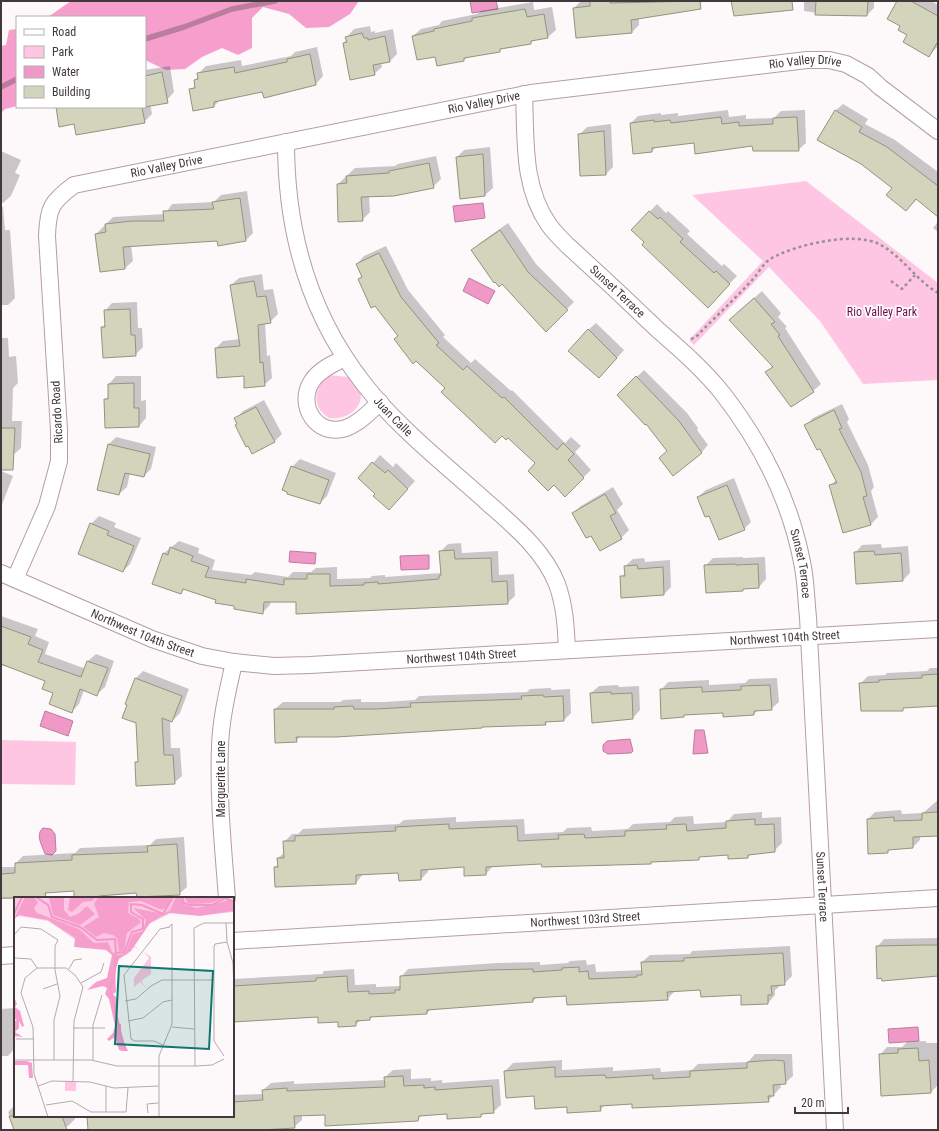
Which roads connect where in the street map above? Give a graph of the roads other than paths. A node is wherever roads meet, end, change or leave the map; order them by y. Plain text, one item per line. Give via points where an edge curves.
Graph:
1 (524, 94) junction
2 (938, 131) edge
3 (286, 142) junction
4 (47, 236) joint
5 (345, 358) junction
6 (380, 402) junction
7 (8, 576) edge
8 (938, 629) edge
9 (809, 636) junction
10 (567, 650) junction
11 (234, 662) junction
12 (227, 897) edge
13 (938, 898) edge
14 (822, 905) junction
15 (234, 941) edge
16 (14, 955) edge
17 (1, 956) edge
18 (835, 1130) edge

1 - 2 street, Rio Valley Drive via 806,60 829,60 846,64 868,76
1 - 3 street, Rio Valley Drive
1 - 9 street, Sunset Terrace via 529,182 537,205 549,226 679,348 722,393 745,424 764,457 780,492 802,562
3 - 4 street, Rio Valley Drive via 74,185 58,197 48,214
3 - 5 street, Juan Calle via 286,183 301,263 324,322
4 - 7 street, Ricardo Road via 59,461 47,506
5 - 6 street, Juan Calle
5 - 6 street via 329,366 312,380 306,404 310,416 320,426 331,430 345,428 366,415
6 - 10 street, Juan Calle via 535,547 557,583 565,611
7 - 11 street, Northwest 104th Street via 152,639 202,656
8 - 9 street, Northwest 104th Street
9 - 10 street, Northwest 104th Street
9 - 14 street, Sunset Terrace
10 - 11 street, Northwest 104th Street via 310,665 274,666
11 - 12 street, Marguerite Lane via 220,744 219,786
13 - 14 street, Northwest 103rd Street
14 - 15 street, Northwest 103rd Street
14 - 18 street, Sunset Terrace
16 - 17 street

